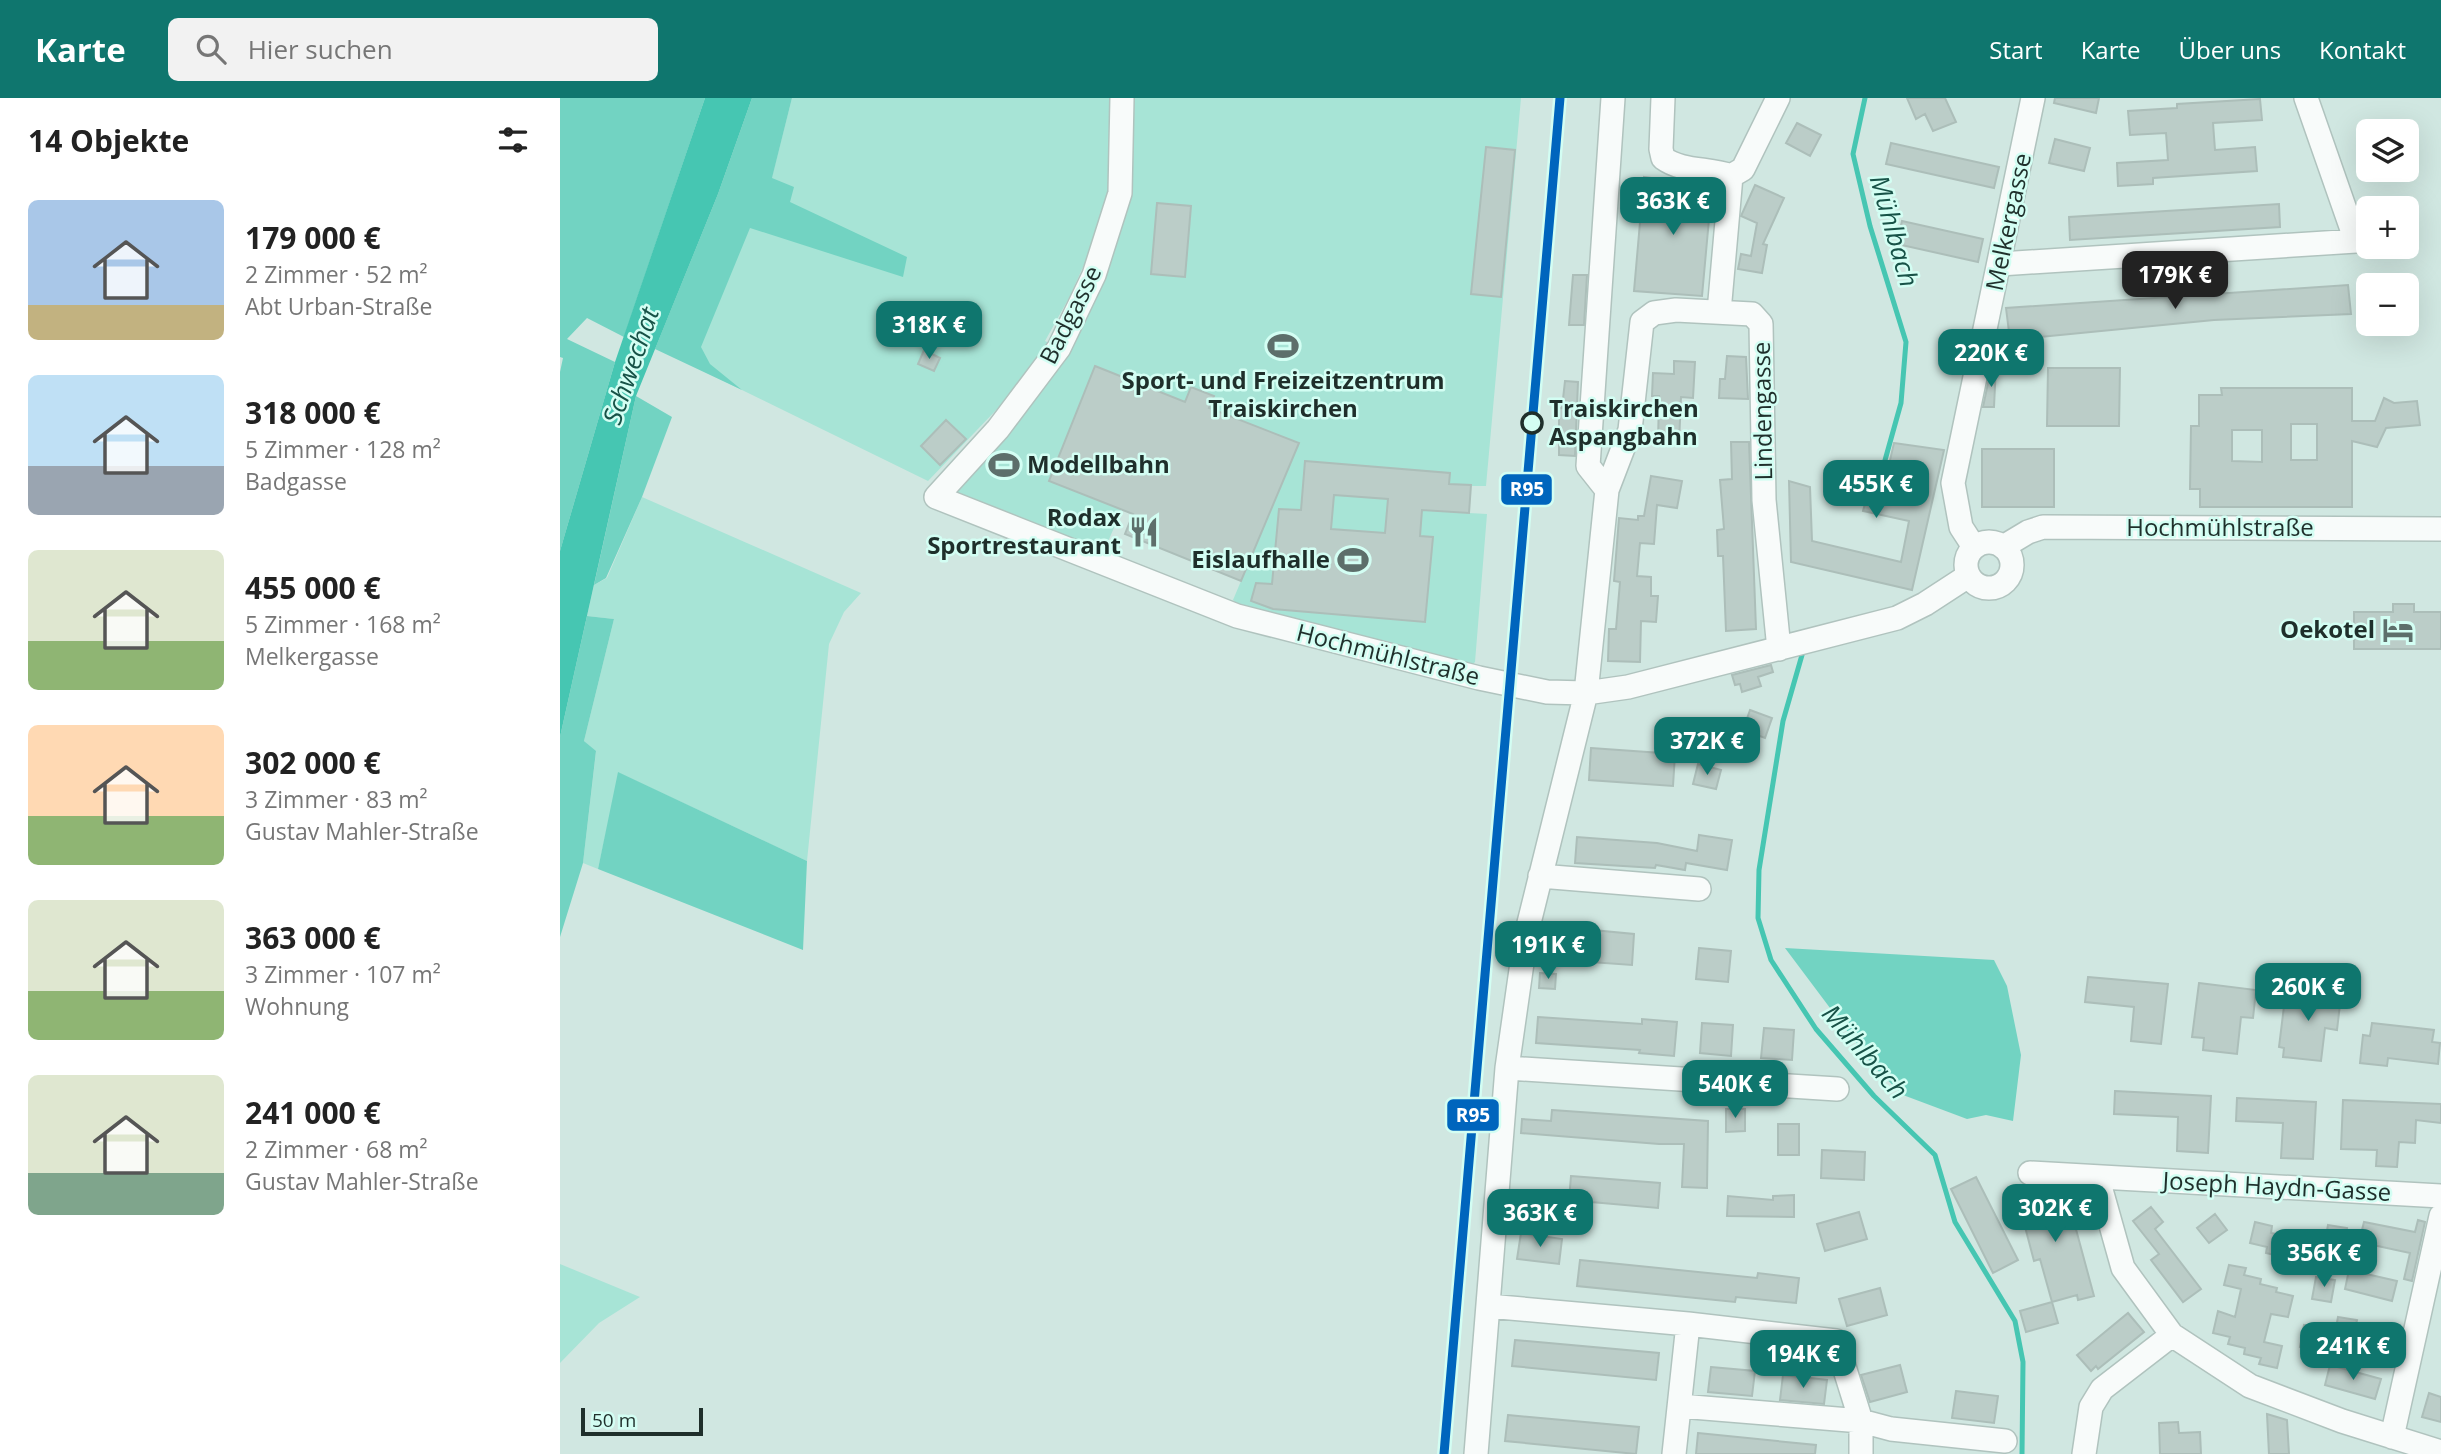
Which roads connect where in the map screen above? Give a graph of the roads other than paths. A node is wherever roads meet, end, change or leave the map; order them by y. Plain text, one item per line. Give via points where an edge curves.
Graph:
1 (1122, 98) edge
2 (1613, 98) edge
3 (1662, 98) edge
4 (1778, 98) edge
5 (2034, 98) edge
6 (2306, 98) edge
7 (1731, 176) junction
8 (2000, 264) junction
9 (1719, 312) junction
10 (1607, 490) junction
11 (936, 497) joint
12 (2441, 529) edge
13 (1974, 547) junction
14 (2003, 547) junction
15 (1968, 576) junction
16 (1779, 649) junction
17 (1586, 693) junction
18 (1540, 876) junction
19 (1699, 889) dead end
20 (1507, 1068) junction
21 (1837, 1089) dead end
22 (2030, 1173) dead end
23 (2098, 1179) junction
24 (2441, 1196) edge
25 (2441, 1216) edge
26 (1488, 1306) junction
27 (1688, 1324) junction
28 (2172, 1335) junction
29 (1680, 1406) junction
30 (1861, 1421) junction
31 (2392, 1437) junction
32 (2005, 1441) dead end
33 (2441, 1452) edge
34 (1476, 1454) edge
35 (1674, 1454) edge
36 (1861, 1454) edge
37 (2084, 1454) edge

1 - 11 street, Badgasse via 1120,193 1094,275 1059,348 998,429
2 - 10 street via 1588,466
3 - 7 street via 1663,158 1679,166
4 - 7 street via 1743,169
5 - 8 street, Melkergasse
6 - 8 street via 2356,241
7 - 9 street
8 - 13 street, Melkergasse via 1953,482 1961,527
9 - 10 street via 1676,310 1654,313 1642,322 1630,430
9 - 16 street, Lindengasse via 1752,314 1762,330 1764,500
10 - 17 street
11 - 17 street, Hochmühlstraße via 1237,616 1489,681 1547,692
12 - 14 street, Hochmühlstraße via 2043,527
13 - 14 street, Hochmühlstraße via 1988,542
13 - 15 street via 1966,561
14 - 15 street via 2012,566 2006,580 1986,588
15 - 16 street, Hochmühlstraße via 1897,618
16 - 17 street, Hochmühlstraße
17 - 18 street
18 - 19 street
18 - 20 street via 1526,935
20 - 21 street
20 - 26 street
22 - 23 street, Joseph Haydn-Gasse
23 - 24 street, Joseph Haydn-Gasse
23 - 28 street via 2123,1268
25 - 31 street
26 - 27 street
26 - 34 street
27 - 29 street
27 - 30 street via 1836,1340
28 - 31 street via 2250,1386
28 - 37 street via 2102,1389 2091,1407
29 - 30 street
29 - 35 street
30 - 32 street via 1891,1429
30 - 36 street
31 - 33 street

